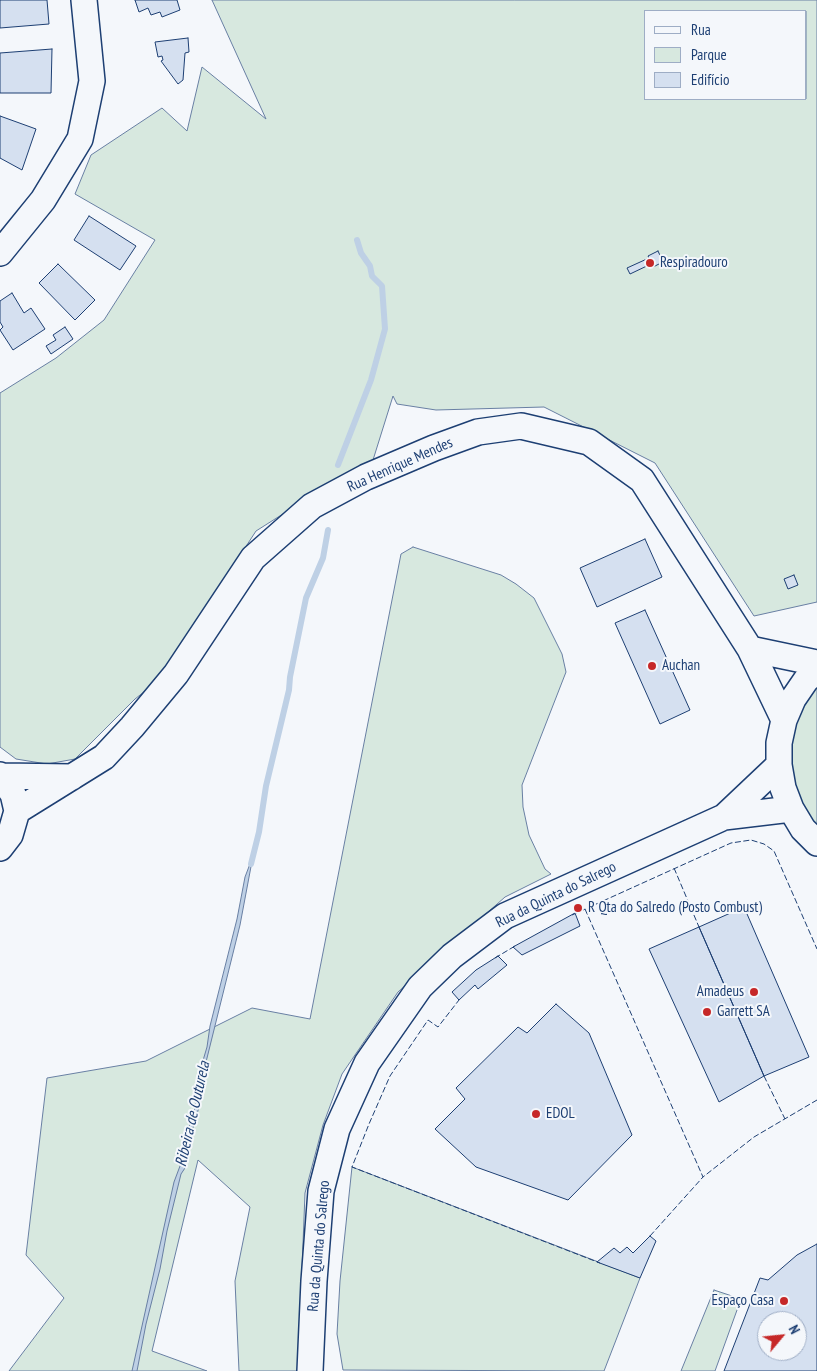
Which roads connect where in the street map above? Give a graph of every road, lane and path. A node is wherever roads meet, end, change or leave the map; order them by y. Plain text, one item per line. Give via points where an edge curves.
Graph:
1 (84, 0) edge
2 (0, 253) edge
3 (750, 649) junction
4 (817, 663) edge
5 (817, 670) edge
6 (784, 720) junction
7 (779, 766) junction
8 (1, 776) edge
9 (72, 777) junction
10 (791, 810) junction
11 (17, 811) junction
12 (724, 817) junction
13 (817, 843) edge
14 (0, 848) edge
15 (310, 1371) edge

1 - 2 street via 92,81 80,139 43,200
3 - 4 street
3 - 6 street, Rua Henrique Mendes
3 - 9 street, Rua Henrique Mendes via 642,480 589,442 521,426 478,432 366,478 312,506 253,558 176,674 132,727 104,757
5 - 6 street via 793,699
6 - 7 street
7 - 10 street
7 - 12 street, Rua da Quinta do Salrego
8 - 9 street
8 - 11 street via 14,794
9 - 11 street, Rua Henrique Mendes
10 - 12 street, Rua da Quinta do Salrego
10 - 13 street
11 - 14 street via 10,835
12 - 15 street, Rua da Quinta do Salrego via 505,916 452,956 409,1001 367,1063 337,1129 322,1191

